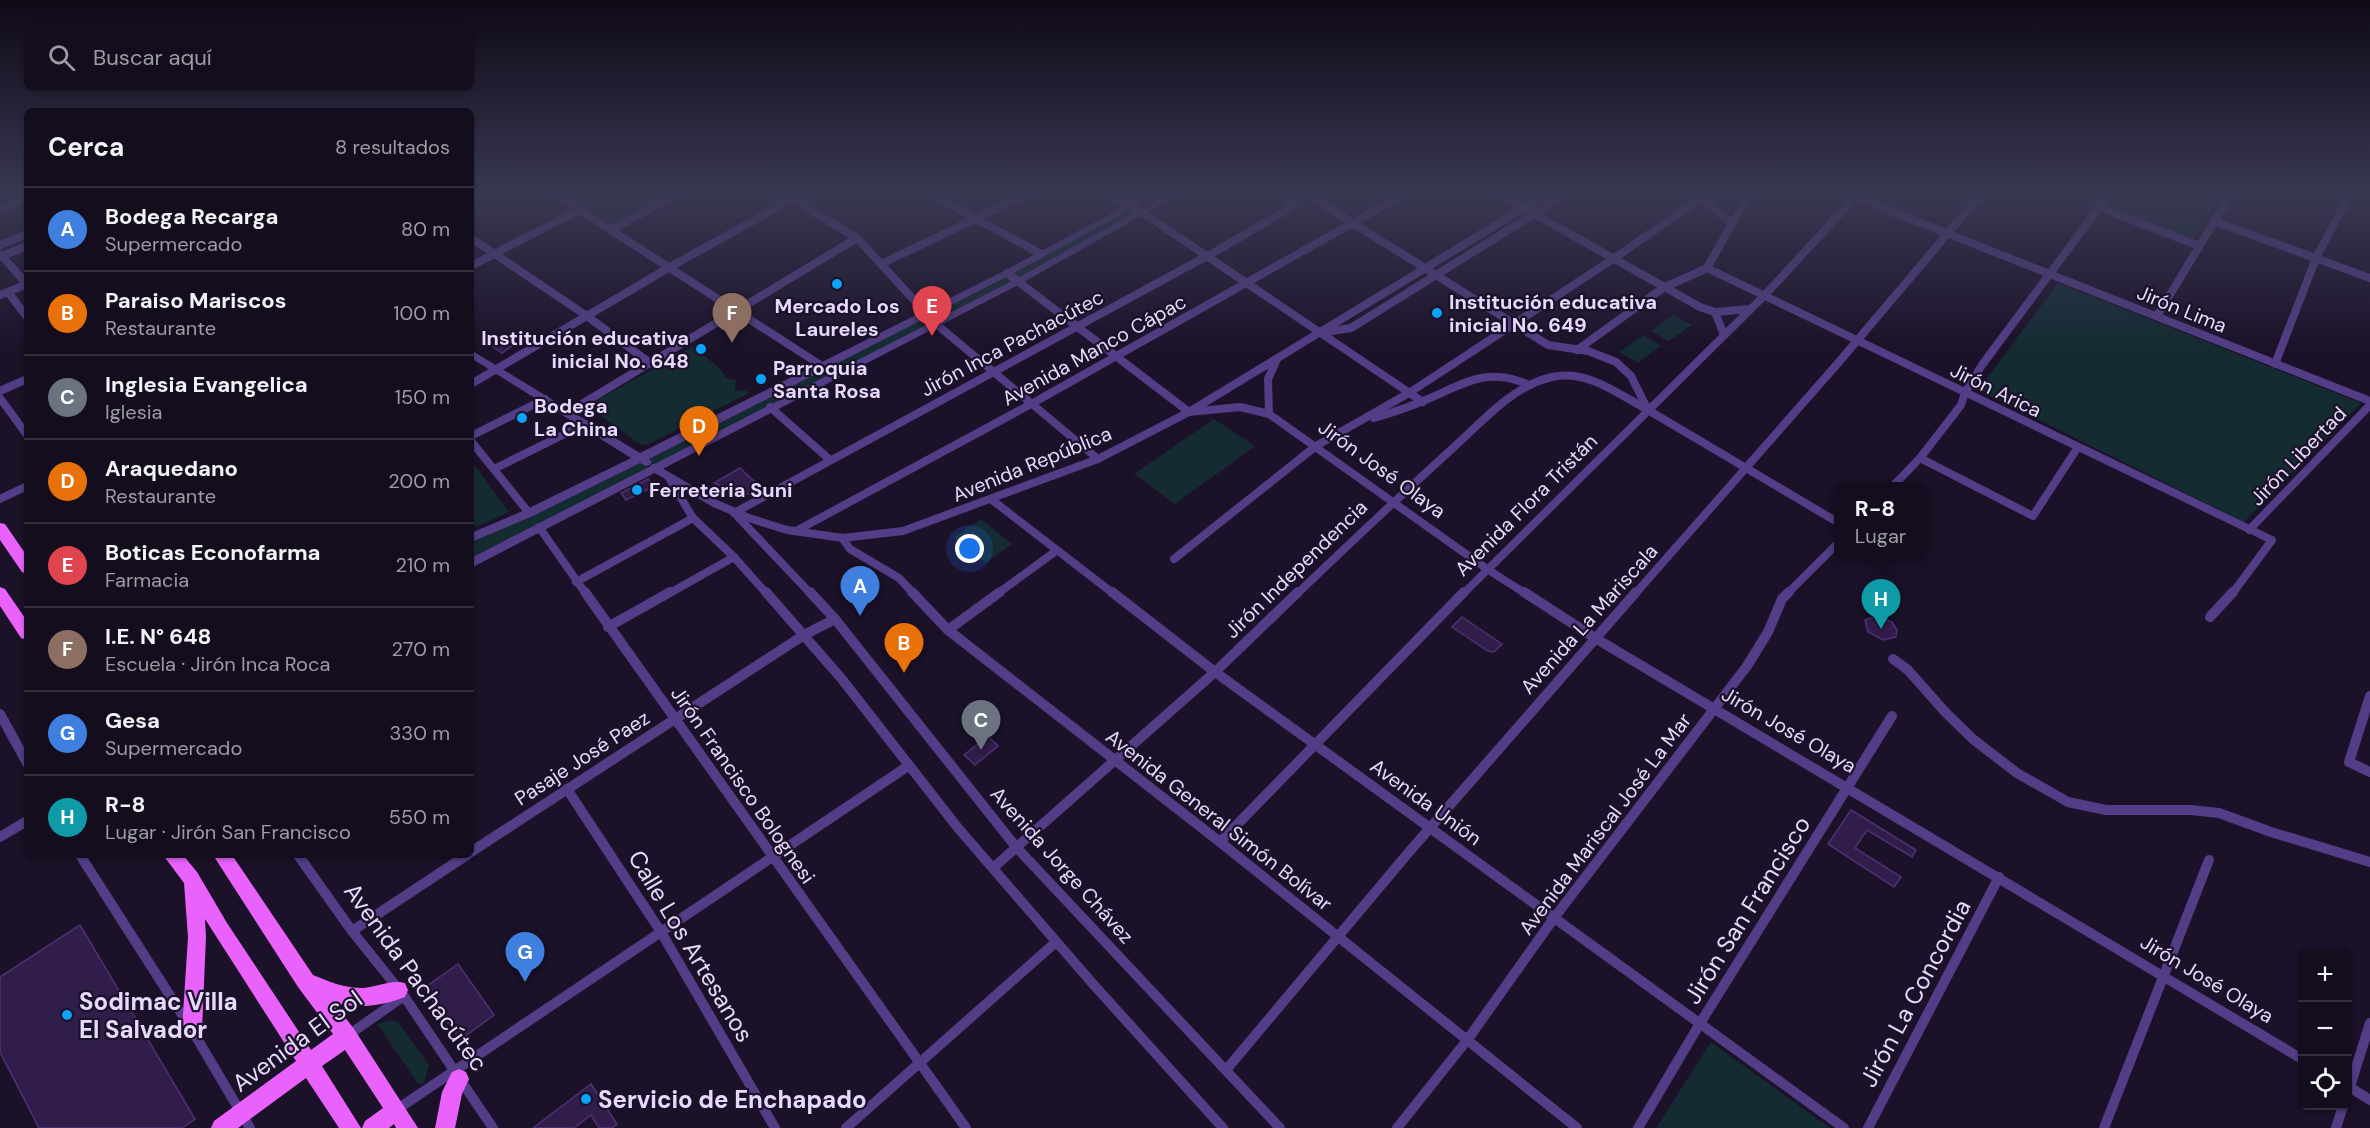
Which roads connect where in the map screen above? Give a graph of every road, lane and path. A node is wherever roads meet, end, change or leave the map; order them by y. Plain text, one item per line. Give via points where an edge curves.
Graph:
1 (2199, 246) edge
2 (24, 247) edge
3 (483, 247) edge
4 (508, 247) edge
5 (638, 247) edge
6 (707, 247) edge
7 (843, 247) edge
8 (865, 247) edge
9 (917, 247) edge
10 (1028, 247) edge
11 (1056, 247) edge
12 (1082, 247) edge
13 (1193, 247) edge
14 (1225, 247) edge
15 (1312, 247) edge
16 (1392, 247) edge
17 (1459, 247) edge
18 (1481, 247) edge
19 (1591, 247) edge
20 (1631, 247) edge
21 (1719, 247) edge
22 (1808, 247) edge
23 (1938, 247) edge
24 (1981, 247) edge
25 (2070, 247) edge
26 (2285, 247) edge
27 (2322, 247) edge
28 (494, 254) junction
29 (1041, 254) junction
30 (1, 255) edge
31 (1208, 257) junction
32 (2316, 258) junction
33 (1613, 259) junction
34 (474, 264) edge
35 (881, 264) junction
36 (670, 267) junction
37 (1426, 267) junction
38 (1707, 268) junction
39 (1007, 273) junction
40 (1437, 274) junction
41 (2050, 274) junction
42 (2370, 278) edge
43 (24, 281) edge
44 (1019, 281) junction
45 (1248, 284) junction
46 (24, 285) edge
47 (1663, 288) junction
48 (4, 293) edge
49 (1764, 296) junction
50 (1750, 309) junction
51 (737, 311) junction
52 (1715, 312) junction
53 (926, 313) junction
54 (24, 314) edge
55 (587, 316) junction
56 (2157, 316) junction
57 (936, 324) junction
58 (1514, 324) junction
59 (1078, 326) junction
60 (1319, 333) junction
61 (1724, 335) junction
62 (1859, 342) junction
63 (1577, 350) junction
64 (474, 355) edge
65 (1117, 357) junction
66 (1276, 359) junction
67 (650, 363) junction
68 (2275, 364) junction
69 (822, 366) junction
70 (497, 369) junction
71 (994, 371) junction
72 (24, 380) edge
73 (474, 382) edge
74 (1529, 385) junction
75 (0, 391) edge
76 (1409, 393) junction
77 (1965, 393) junction
78 (0, 398) edge
79 (545, 399) junction
80 (1423, 402) junction
81 (1034, 403) junction
82 (2370, 403) edge
83 (770, 407) junction
84 (1648, 410) junction
85 (1189, 412) junction
86 (567, 413) junction
87 (1269, 414) junction
88 (1364, 421) junction
89 (585, 424) junction
90 (24, 431) edge
91 (474, 434) edge
92 (474, 445) edge
93 (1316, 446) junction
94 (2078, 447) junction
95 (1920, 458) junction
96 (640, 459) junction
97 (829, 459) junction
98 (1098, 459) junction
99 (654, 468) junction
100 (494, 469) junction
101 (1747, 469) junction
102 (668, 476) junction
103 (1897, 482) edge
104 (24, 487) edge
105 (0, 499) edge
106 (992, 500) junction
107 (1394, 501) junction
108 (529, 513) junction
109 (734, 513) junction
110 (693, 518) junction
111 (1834, 521) edge
112 (539, 527) junction
113 (0, 528) edge
114 (2249, 530) junction
115 (796, 531) junction
116 (474, 537) edge
117 (842, 538) junction
118 (5, 541) edge
119 (1834, 547) edge
120 (1056, 551) junction
121 (734, 557) junction
122 (1174, 559) dead end
123 (474, 560) edge
124 (24, 564) edge
125 (1487, 570) junction
126 (576, 582) junction
127 (0, 593) edge
128 (2210, 617) dead end
129 (835, 619) junction
130 (608, 627) junction
131 (24, 629) edge
132 (948, 630) junction
133 (804, 635) junction
134 (1595, 638) junction
135 (1893, 658) dead end
136 (1215, 672) junction
137 (2370, 696) edge
138 (1714, 708) junction
139 (0, 714) edge
140 (1892, 716) dead end
141 (674, 719) junction
142 (1316, 745) junction
143 (24, 758) edge
144 (1115, 760) junction
145 (908, 765) junction
146 (2370, 772) edge
147 (1849, 787) junction
148 (567, 789) junction
149 (24, 823) edge
150 (1431, 827) junction
151 (0, 837) edge
152 (1220, 842) junction
153 (1016, 847) junction
154 (474, 850) edge
155 (82, 858) edge
156 (171, 858) edge
157 (224, 858) edge
158 (300, 858) edge
159 (462, 858) edge
160 (772, 858) junction
161 (2209, 860) dead end
162 (2370, 862) edge
163 (994, 867) junction
164 (1999, 877) junction
165 (191, 878) junction
166 (1554, 918) junction
167 (352, 931) junction
168 (661, 932) junction
169 (1336, 936) junction
170 (1056, 942) junction
171 (2163, 976) junction
172 (305, 980) junction
173 (401, 993) junction
174 (2370, 1023) edge
175 (1699, 1025) junction
176 (192, 1030) junction
177 (347, 1036) junction
178 (1468, 1039) junction
179 (2298, 1057) edge
180 (309, 1063) junction
181 (918, 1063) junction
182 (1226, 1070) junction
183 (456, 1075) junction
184 (2352, 1077) edge
185 (2352, 1091) edge
186 (2370, 1100) edge
187 (396, 1110) junction
188 (2342, 1110) edge
189 (246, 1120) edge
190 (221, 1128) edge
191 (351, 1128) edge
192 (372, 1128) edge
193 (408, 1128) edge
194 (445, 1128) edge
195 (493, 1128) edge
196 (775, 1128) edge
197 (846, 1128) edge
198 (966, 1128) edge
199 (1223, 1128) edge
200 (1280, 1128) edge
201 (1397, 1128) edge
202 (1577, 1128) edge
203 (1638, 1128) edge
204 (1844, 1128) edge
205 (1868, 1128) edge
206 (2104, 1128) edge
207 (2336, 1128) edge

1 - 56 street
2 - 30 street
3 - 28 street
4 - 28 street
5 - 36 street
6 - 36 street
7 - 51 street
8 - 35 street
9 - 35 street
10 - 29 street
11 - 29 street
12 - 44 street
13 - 31 street
14 - 31 street, Jirón Inca Pachacútec
15 - 45 street, Avenida Manco Cápac
16 - 37 street
17 - 37 street, Avenida República
18 - 40 street, Avenida República
19 - 33 street
20 - 33 street
21 - 38 street
22 - 49 street, Avenida Flora Tristán
23 - 62 street, Avenida La Mariscala
24 - 41 street, Jirón Lima
25 - 41 street
26 - 32 street
27 - 32 street
28 - 34 street
28 - 55 street
29 - 39 street
30 - 43 street
31 - 45 street
31 - 59 street, Jirón Inca Pachacútec
32 - 42 street
32 - 68 street
33 - 47 street
33 - 58 street
35 - 53 street
36 - 51 street
36 - 55 street
37 - 40 street
37 - 60 street, Avenida República
38 - 47 street
38 - 49 street, Jirón Arica
39 - 44 street
39 - 53 street
40 - 58 street
40 - 60 street, Avenida República via 1351,328
41 - 56 street, Jirón Lima
41 - 77 street
44 - 57 street
44 - 59 street
45 - 60 street
45 - 65 street, Avenida Manco Cápac
46 - 48 street
47 - 52 street
47 - 63 street
48 - 54 street
49 - 50 street, Avenida Flora Tristán
49 - 62 street, Jirón Arica
50 - 52 street
50 - 61 street, Avenida Flora Tristán
51 - 67 street
51 - 69 street
52 - 61 street
53 - 57 street
53 - 69 street
55 - 67 street
55 - 70 street
56 - 68 street, Jirón Lima
57 - 71 street
57 - 83 street
58 - 63 street via 1548,345
58 - 76 street
59 - 65 street
59 - 71 street, Jirón Inca Pachacútec
60 - 66 street, Avenida República
60 - 76 street
61 - 84 street, Avenida Flora Tristán
62 - 77 street, Jirón Arica
62 - 101 street, Avenida La Mariscala
63 - 84 street via 1602,355 1625,369
64 - 70 street
65 - 81 street, Avenida Manco Cápac
65 - 85 street
66 - 85 street, Avenida República
66 - 87 street via 1268,379
67 - 86 street
68 - 82 street, Jirón Lima
69 - 96 street
70 - 73 street
70 - 79 street
71 - 81 street
71 - 97 street, Jirón Inca Pachacútec
72 - 75 street
74 - 80 street via 1495,374 1475,378
74 - 84 street, Jirón Independencia via 1552,377 1581,376
74 - 107 street, Jirón Independencia via 1511,396
76 - 80 street
76 - 88 street
77 - 94 street, Jirón Arica
77 - 95 street via 1961,405
78 - 90 street
79 - 86 street
79 - 91 street
80 - 88 street
81 - 98 street
81 - 115 street, Avenida Manco Cápac
82 - 114 street, Jirón Libertad
83 - 97 street
83 - 99 street
84 - 101 street, Jirón Independencia
84 - 125 street, Avenida Flora Tristán
85 - 87 street, Jirón José Olaya via 1234,405
85 - 98 street, Avenida República
86 - 89 street
87 - 93 street, Jirón José Olaya
88 - 93 street
89 - 96 street
89 - 100 street
92 - 100 street
93 - 107 street, Jirón José Olaya
93 - 122 street
94 - 95 street via 2033,516
94 - 114 street, Jirón Arica
95 - 103 street
96 - 99 street
96 - 108 street
97 - 109 street, Jirón Inca Pachacútec
98 - 106 street, Avenida República
99 - 102 street, Avenida Jorge Chávez
99 - 112 street
100 - 108 street
101 - 111 street, Jirón Independencia
101 - 134 street, Avenida La Mariscala
102 - 109 street, Avenida Jorge Chávez
102 - 110 street, Avenida Jorge Chávez
104 - 105 street
106 - 117 street, Avenida República via 903,531
106 - 120 street, Avenida Unión
107 - 125 street, Jirón José Olaya
107 - 136 street, Jirón Independencia
108 - 116 street
109 - 115 street, Avenida República
109 - 129 street, Avenida Jorge Chávez
110 - 121 street, Avenida Jorge Chávez
110 - 126 street
112 - 123 street
112 - 126 street, Jirón Francisco Bolognesi
113 - 118 main road
114 - 128 street, Jirón Arica via 2272,540 2242,583
115 - 117 street, Avenida República
117 - 132 street, Avenida General Simón Bolívar via 850,549 899,578
118 - 124 main road
119 - 138 street, Avenida Mariscal José La Mar via 1782,598 1762,642
120 - 132 street
120 - 136 street, Avenida Unión
121 - 130 street
121 - 133 street, Avenida Jorge Chávez
125 - 134 street, Jirón José Olaya
125 - 142 street, Avenida Flora Tristán
126 - 130 street, Jirón Francisco Bolognesi
127 - 131 main road
129 - 133 street, Pasaje José Paez
129 - 153 street, Avenida Jorge Chávez
130 - 141 street, Jirón Francisco Bolognesi
132 - 144 street, Avenida General Simón Bolívar
133 - 141 street, Pasaje José Paez
133 - 145 street, Avenida Jorge Chávez
134 - 138 street, Jirón José Olaya
134 - 150 street, Avenida La Mariscala
135 - 162 street via 1974,740 2017,773 2068,802 2106,810 2219,813
136 - 142 street, Avenida Unión
136 - 144 street, Jirón Independencia
137 - 146 street via 2349,762
138 - 147 street, Jirón José Olaya
138 - 166 street, Avenida Mariscal José La Mar
139 - 143 street
140 - 147 street, Jirón San Francisco
141 - 148 street, Pasaje José Paez
141 - 160 street, Jirón Francisco Bolognesi
142 - 150 street, Avenida Unión
142 - 152 street, Avenida Flora Tristán
144 - 152 street, Avenida General Simón Bolívar
144 - 153 street, Jirón Independencia
145 - 160 street
145 - 163 street, Avenida Jorge Chávez
147 - 164 street, Jirón José Olaya
147 - 175 street, Jirón San Francisco
148 - 154 street, Pasaje José Paez
148 - 168 street, Calle Los Artesanos
149 - 151 street
150 - 166 street, Avenida Unión
150 - 169 street, Avenida La Mariscala
152 - 169 street, Avenida General Simón Bolívar
153 - 163 street, Jirón Independencia
153 - 182 street, Avenida Jorge Chávez
155 - 176 street
156 - 165 main road
157 - 172 main road
158 - 167 street, Avenida Pachacútec
159 - 167 street
160 - 168 street
160 - 181 street, Jirón Francisco Bolognesi
161 - 171 street
163 - 170 street, Avenida Jorge Chávez
164 - 171 street, Jirón José Olaya
164 - 205 street, Jirón La Concordia
165 - 176 main road via 196,937
165 - 180 main road
166 - 175 street, Avenida Unión
166 - 178 street, Avenida Mariscal José La Mar
167 - 173 street, Avenida Pachacútec
168 - 183 street
168 - 196 street, Calle Los Artesanos
169 - 178 street, Avenida General Simón Bolívar
169 - 182 street, Avenida La Mariscala
170 - 181 street
170 - 199 street, Avenida Jorge Chávez
171 - 179 street, Jirón José Olaya
171 - 206 street
172 - 173 main road via 329,992 359,998
172 - 177 main road
173 - 177 street, Avenida El Sol
173 - 183 street, Avenida Pachacútec
174 - 184 street
175 - 203 street, Jirón San Francisco
175 - 204 street, Avenida Unión
176 - 189 street
177 - 180 main road, Avenida El Sol
177 - 187 main road
178 - 201 street, Avenida Mariscal José La Mar
178 - 202 street, Avenida General Simón Bolívar
180 - 189 main road, Avenida El Sol
180 - 191 main road
181 - 197 street
181 - 198 street, Jirón Francisco Bolognesi
182 - 200 street, Avenida Jorge Chávez
183 - 187 street
183 - 194 main road
183 - 195 street, Avenida Pachacútec
185 - 186 street
187 - 192 main road
187 - 193 main road
188 - 207 street
189 - 190 main road, Avenida El Sol

